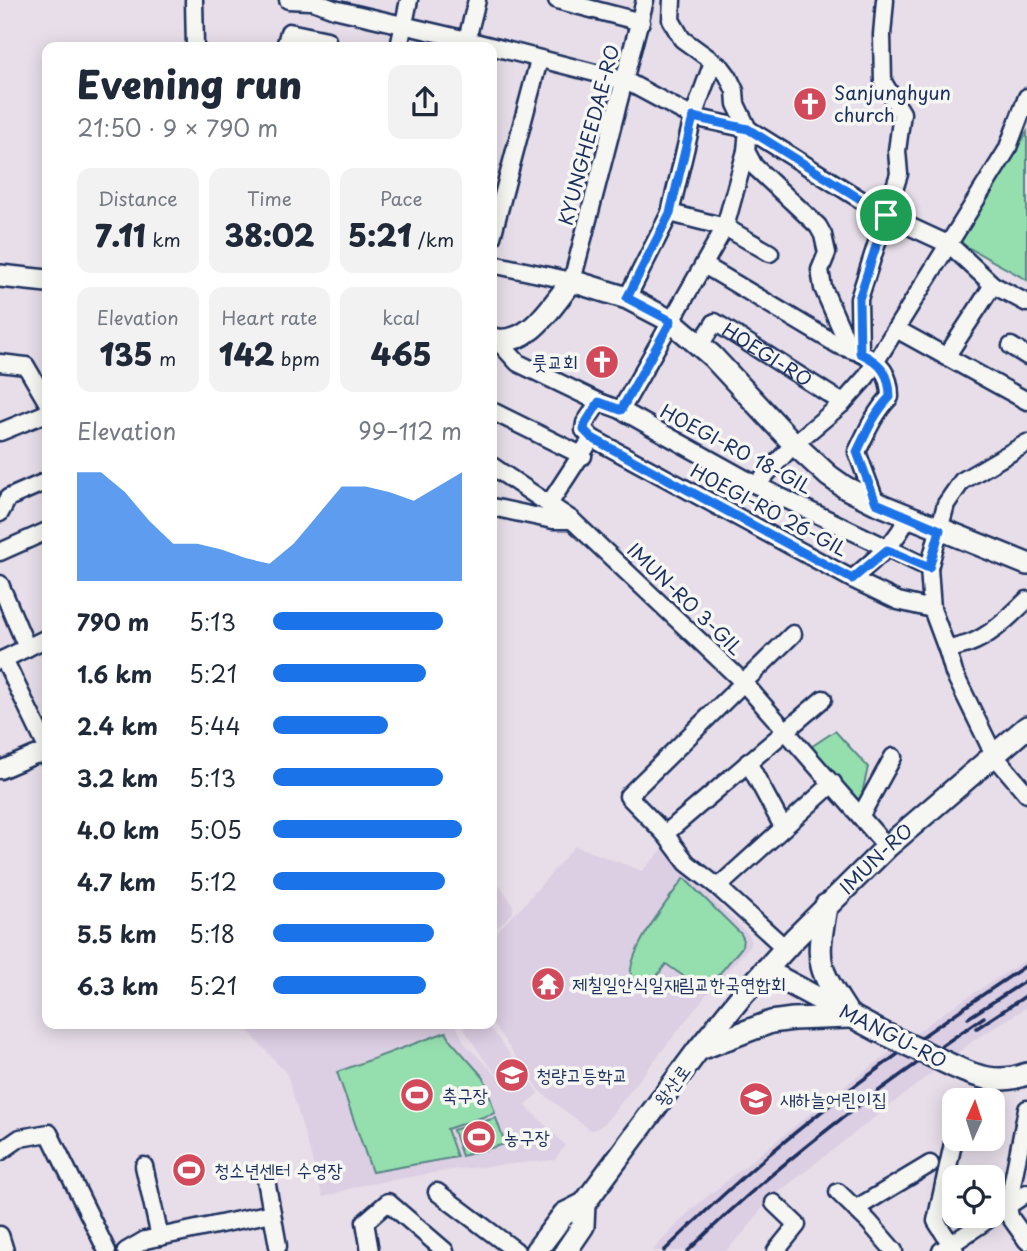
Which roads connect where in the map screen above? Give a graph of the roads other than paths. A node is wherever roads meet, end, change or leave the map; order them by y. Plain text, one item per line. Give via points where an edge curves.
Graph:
1 (194, 0) edge
2 (288, 0) edge
3 (310, 0) edge
4 (409, 0) edge
5 (477, 0) edge
6 (557, 0) edge
7 (645, 0) edge
8 (672, 0) edge
9 (885, 0) edge
10 (640, 22) junction
11 (405, 25) junction
12 (195, 42) edge
13 (286, 42) edge
14 (326, 42) edge
15 (400, 42) edge
16 (463, 42) edge
17 (466, 42) edge
18 (497, 50) edge
19 (539, 60) junction
20 (713, 62) junction
21 (626, 81) junction
22 (1027, 97) edge
23 (693, 117) junction
24 (748, 129) junction
25 (746, 151) junction
26 (670, 213) junction
27 (886, 215) junction
28 (497, 218) edge
29 (725, 227) junction
30 (950, 245) junction
31 (770, 253) dead end
32 (497, 265) edge
33 (704, 265) junction
34 (0, 276) edge
35 (42, 280) edge
36 (572, 281) junction
37 (992, 285) junction
38 (627, 298) junction
39 (1027, 303) edge
40 (671, 321) junction
41 (898, 330) junction
42 (497, 340) edge
43 (497, 343) edge
44 (701, 345) junction
45 (1011, 346) dead end
46 (860, 353) junction
47 (1027, 356) edge
48 (946, 357) junction
49 (875, 360) junction
50 (0, 363) edge
51 (42, 393) edge
52 (1027, 401) edge
53 (599, 402) junction
54 (843, 403) junction
55 (621, 410) junction
56 (497, 413) edge
57 (42, 416) edge
58 (0, 432) edge
59 (592, 438) junction
60 (1027, 443) edge
61 (794, 444) junction
62 (583, 456) junction
63 (497, 469) edge
64 (42, 483) edge
65 (756, 485) junction
66 (876, 503) junction
67 (549, 505) junction
68 (497, 508) edge
69 (0, 513) edge
70 (908, 516) junction
71 (572, 520) junction
72 (940, 530) junction
73 (42, 536) edge
74 (887, 550) junction
75 (0, 552) edge
76 (1027, 564) edge
77 (929, 568) junction
78 (852, 579) junction
79 (0, 584) edge
80 (1027, 600) edge
81 (932, 609) junction
82 (793, 634) dead end
83 (42, 642) edge
84 (27, 648) junction
85 (947, 652) junction
86 (2, 660) edge
87 (743, 682) junction
88 (823, 699) dead end
89 (1027, 727) edge
90 (786, 729) junction
91 (42, 738) edge
92 (42, 754) edge
93 (994, 755) junction
94 (893, 757) dead end
95 (748, 762) junction
96 (1, 765) edge
97 (833, 783) junction
98 (1027, 794) edge
99 (860, 815) junction
100 (783, 827) junction
101 (665, 835) junction
102 (887, 847) junction
103 (718, 887) junction
104 (827, 905) junction
105 (785, 948) junction
106 (765, 970) junction
107 (850, 1017) junction
108 (698, 1050) junction
109 (1027, 1074) edge
110 (1027, 1109) edge
111 (0, 1152) edge
112 (951, 1152) edge
113 (930, 1164) dead end
114 (144, 1166) dead end
115 (265, 1174) dead end
116 (437, 1192) dead end
117 (838, 1192) dead end
118 (1027, 1193) edge
119 (774, 1203) dead end
120 (584, 1204) junction
121 (1008, 1206) junction
122 (855, 1209) junction
123 (272, 1213) junction
124 (0, 1235) edge
125 (160, 1237) junction
126 (1027, 1241) edge
127 (278, 1246) dead end
128 (949, 1249) edge
129 (5, 1251) edge
130 (107, 1251) edge
131 (126, 1251) edge
132 (370, 1251) edge
133 (445, 1251) edge
134 (516, 1251) edge
135 (536, 1251) edge
136 (566, 1251) edge
137 (776, 1251) edge
138 (894, 1251) edge

1 - 12 street
2 - 3 street
3 - 11 street
4 - 11 street
5 - 17 street
6 - 10 street
7 - 10 street, KYUNGHEEDAE-RO
8 - 20 street via 671,20 682,39
9 - 27 street via 883,82 902,113 899,174
10 - 21 street, KYUNGHEEDAE-RO
11 - 15 street
11 - 16 street
13 - 14 street via 289,32
18 - 19 street
19 - 21 street
19 - 28 street
20 - 23 street
20 - 24 street via 728,76
21 - 23 street
21 - 36 street, KYUNGHEEDAE-RO
22 - 30 street via 1007,150
23 - 24 street
23 - 26 street
24 - 25 street
24 - 27 street
25 - 29 street
25 - 46 street via 754,166 818,226 827,253 820,270 823,288 846,340
26 - 29 street
26 - 38 street
27 - 30 street
27 - 46 street via 859,299
29 - 31 street
29 - 33 street
30 - 37 street
30 - 41 street
32 - 36 street
33 - 40 street
33 - 46 street via 838,345
34 - 35 main road
36 - 38 main road, HOEGI-RO
36 - 42 main road via 532,329 516,338
37 - 39 street
37 - 48 street
38 - 40 main road, HOEGI-RO
40 - 44 main road, HOEGI-RO
40 - 55 street
41 - 48 street
41 - 49 street
43 - 53 street, HOEGI-RO 18-GIL via 518,363
44 - 54 street, HOEGI-RO via 715,322
44 - 61 main road, HOEGI-RO
45 - 47 street
46 - 49 street
48 - 52 street
49 - 54 street
49 - 66 street via 890,381 890,397 857,452
50 - 51 street via 26,366
53 - 55 street, HOEGI-RO 18-GIL
53 - 59 street via 585,424 584,430
54 - 61 street
55 - 65 street, HOEGI-RO 18-GIL
56 - 62 street
57 - 58 street
59 - 62 street
59 - 78 street, HOEGI-RO 26-GIL
60 - 72 street via 962,481 946,504
61 - 65 street
61 - 66 main road, HOEGI-RO via 829,476
62 - 67 street
63 - 67 street, IMUN-RO 3-GIL
64 - 69 street via 8,498
65 - 74 street, HOEGI-RO 18-GIL
66 - 70 main road, HOEGI-RO
67 - 71 street, IMUN-RO 3-GIL
68 - 71 street
70 - 72 main road, HOEGI-RO
70 - 74 street
71 - 87 street, IMUN-RO 3-GIL
72 - 76 main road, HOEGI-RO
72 - 77 street
73 - 75 street
74 - 77 street, HOEGI-RO 18-GIL
74 - 78 street
77 - 81 street
78 - 81 street, HOEGI-RO 26-GIL via 898,601
79 - 84 street
80 - 85 street via 1000,625
81 - 85 street
82 - 87 street
83 - 84 street
84 - 86 street
85 - 93 street
86 - 91 street
87 - 90 street, IMUN-RO 3-GIL
87 - 101 street via 628,796
88 - 90 street
89 - 93 main road, IMUN-RO
90 - 95 street
90 - 97 street, IMUN-RO 3-GIL
92 - 96 street
93 - 98 street
93 - 102 main road, IMUN-RO
94 - 99 street
95 - 100 street
95 - 101 street
97 - 99 street, IMUN-RO 3-GIL
97 - 100 street
99 - 102 street, IMUN-RO 3-GIL
100 - 103 street
101 - 103 street via 687,863
102 - 104 main road, IMUN-RO
103 - 105 street
104 - 105 main road, IMUN-RO
104 - 107 main road via 821,963
105 - 106 main road, IMUN-RO
106 - 107 main road, MANGU-RO
106 - 108 main road, 왕산로
107 - 108 main road via 771,1022
107 - 109 main road, MANGU-RO, bridge via 973,1076 995,1079
108 - 120 main road, 왕산로
110 - 121 street
111 - 130 street via 23,1137 49,1133
112 - 128 street via 936,1221
113 - 122 street
114 - 125 street
115 - 123 street
116 - 134 street
117 - 122 street
118 - 121 street
119 - 137 street via 797,1225
120 - 135 main road via 564,1214
120 - 136 main road via 583,1226
121 - 126 street
121 - 128 street
122 - 138 street
123 - 125 street
123 - 127 street
124 - 129 street
125 - 131 street
132 - 133 street via 365,1222 388,1202

